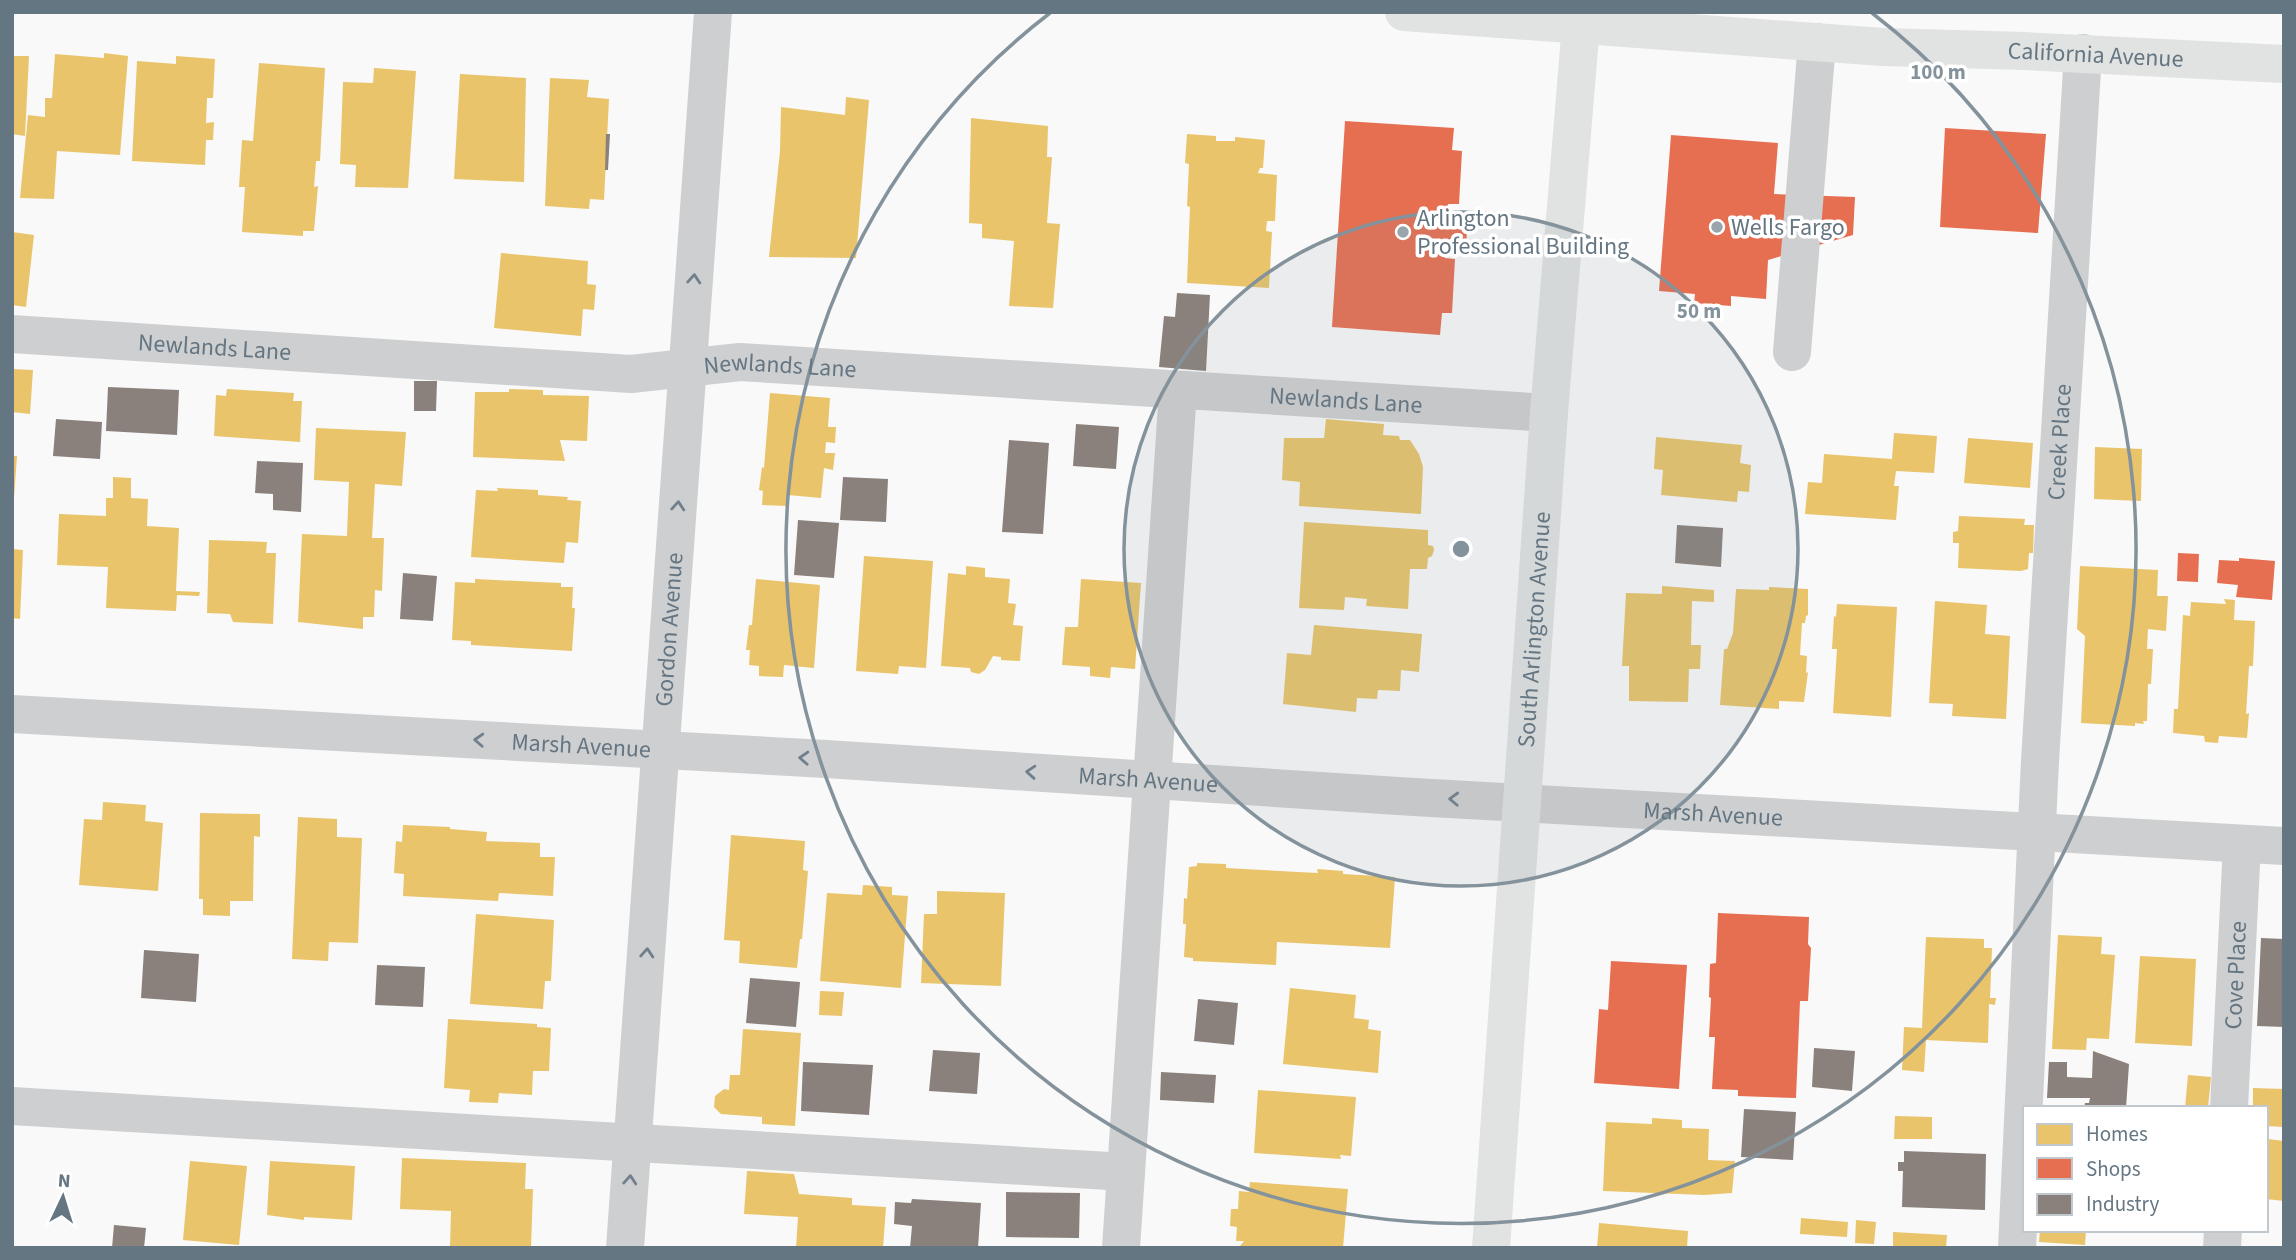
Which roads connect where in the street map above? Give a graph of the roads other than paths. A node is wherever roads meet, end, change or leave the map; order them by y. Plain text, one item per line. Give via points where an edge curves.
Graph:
1 (713, 12) edge
2 (1404, 12) edge
3 (1488, 15) edge
4 (1581, 18) edge
5 (1817, 42) junction
6 (2084, 53) junction
7 (2284, 64) edge
8 (12, 334) edge
9 (1791, 352) dead end
10 (688, 368) junction
11 (1178, 390) junction
12 (1549, 413) junction
13 (12, 714) edge
14 (661, 750) junction
15 (1153, 780) junction
16 (1522, 802) junction
17 (2037, 832) junction
18 (2242, 844) junction
19 (2284, 846) edge
20 (12, 1106) edge
21 (2024, 1106) edge
22 (2229, 1106) edge
23 (2023, 1123) edge
24 (632, 1142) junction
25 (1126, 1172) junction
26 (625, 1248) edge
27 (1121, 1248) edge
28 (1491, 1248) edge
29 (2017, 1248) edge

10 -> 1 street, Gordon Avenue
2 - 3 main road, California Avenue
3 - 4 main road, California Avenue
4 - 5 main road, California Avenue
4 - 12 main road, South Arlington Avenue
5 - 6 main road, California Avenue
5 - 9 street
6 - 7 main road, California Avenue
6 - 17 street, Creek Place
8 - 10 street, Newlands Lane via 631,374
10 - 11 street, Newlands Lane via 740,362
14 -> 10 street, Gordon Avenue
11 - 12 street, Newlands Lane
11 - 15 street
12 - 16 main road, South Arlington Avenue
14 -> 13 street, Marsh Avenue
15 -> 14 street, Marsh Avenue
24 -> 14 street, Gordon Avenue
16 -> 15 street, Marsh Avenue
15 - 25 street
16 - 17 street, Marsh Avenue
16 - 28 main road, South Arlington Avenue
17 - 18 street, Marsh Avenue
17 - 21 street, Creek Place
18 - 19 street, Marsh Avenue
18 - 22 street, Cove Place
20 - 24 street
23 - 29 street, Creek Place
24 - 25 street
26 -> 24 street, Gordon Avenue
25 - 27 street

